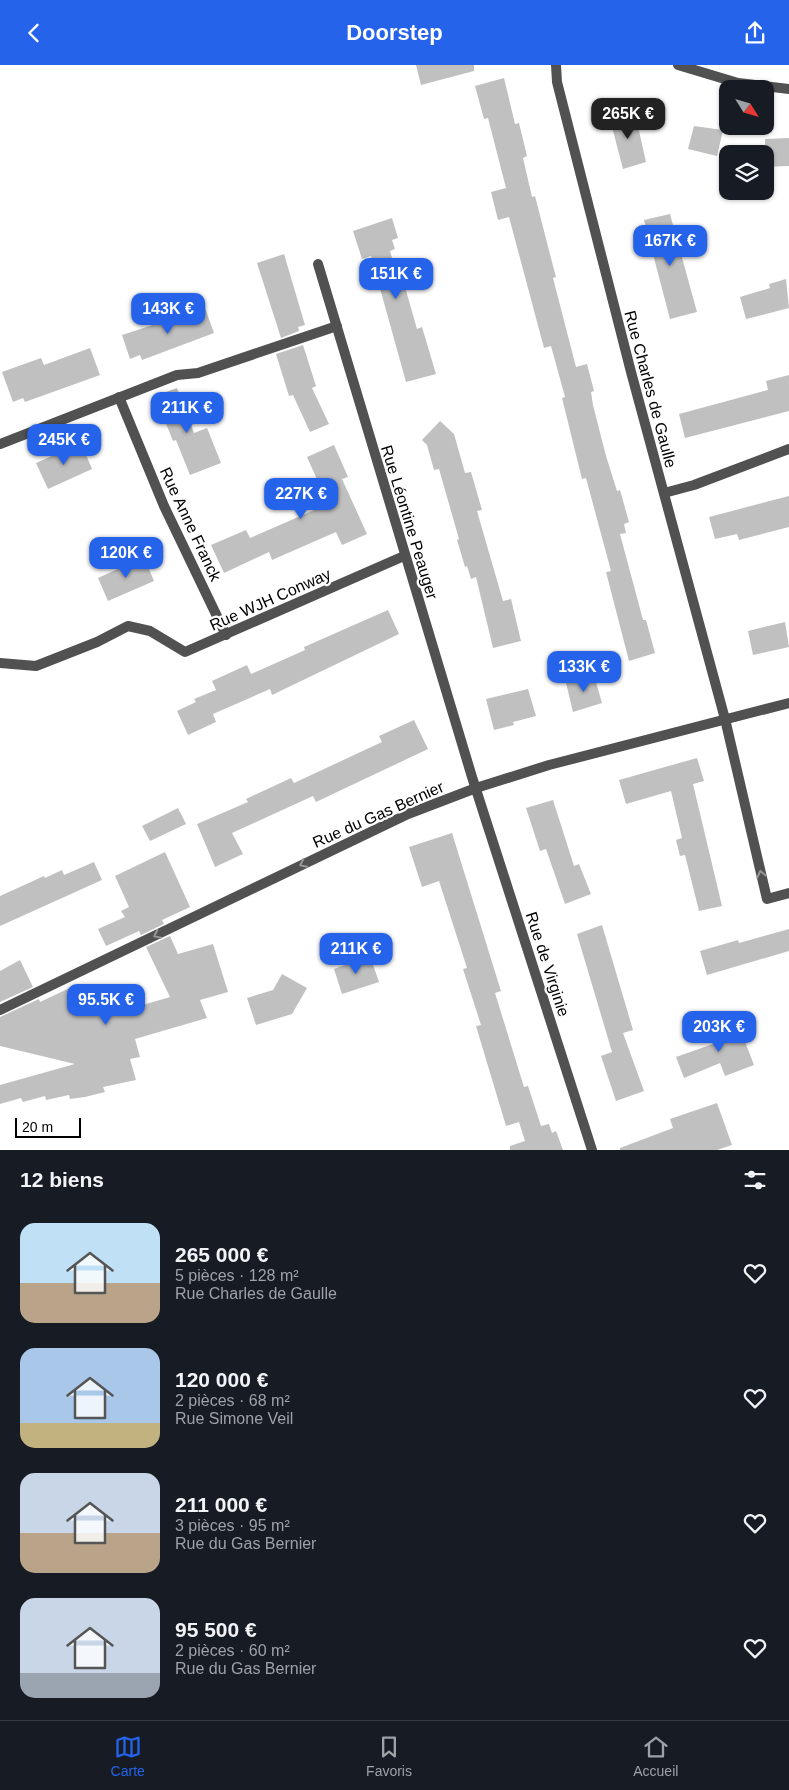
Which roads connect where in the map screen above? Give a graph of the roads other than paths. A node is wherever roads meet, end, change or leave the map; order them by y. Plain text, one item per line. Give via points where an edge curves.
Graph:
1 (556, 65) edge
2 (678, 65) edge
3 (789, 89) edge
4 (318, 264) dead end
5 (337, 326) junction
6 (120, 397) junction
7 (0, 444) edge
8 (789, 449) edge
9 (664, 493) junction
10 (404, 556) junction
11 (226, 635) junction
12 (0, 663) edge
13 (789, 703) edge
14 (725, 719) junction
15 (476, 788) junction
16 (789, 893) edge
17 (0, 1010) edge
18 (592, 1150) edge

1 - 9 street, Rue Charles de Gaulle via 557,82
2 - 3 street via 738,83
4 - 5 street, Rue Léontine Peauger
5 - 6 street via 198,373 176,375
5 - 10 street, Rue Léontine Peauger
6 - 7 street
6 - 11 street, Rue Anne Franck via 164,506
8 - 9 street
9 - 14 street, Rue Charles de Gaulle
10 - 11 street, Rue WJH Conway
10 - 15 street, Rue Léontine Peauger
11 - 12 street, Rue WJH Conway via 185,652 150,631 128,626 36,666
13 - 14 street, Rue du Gas Bernier
14 - 15 street, Rue du Gas Bernier via 549,765
16 -> 14 street, Rue Charles de Gaulle via 767,899
15 -> 17 street, Rue du Gas Bernier via 408,814
15 - 18 street, Rue de Virginie

